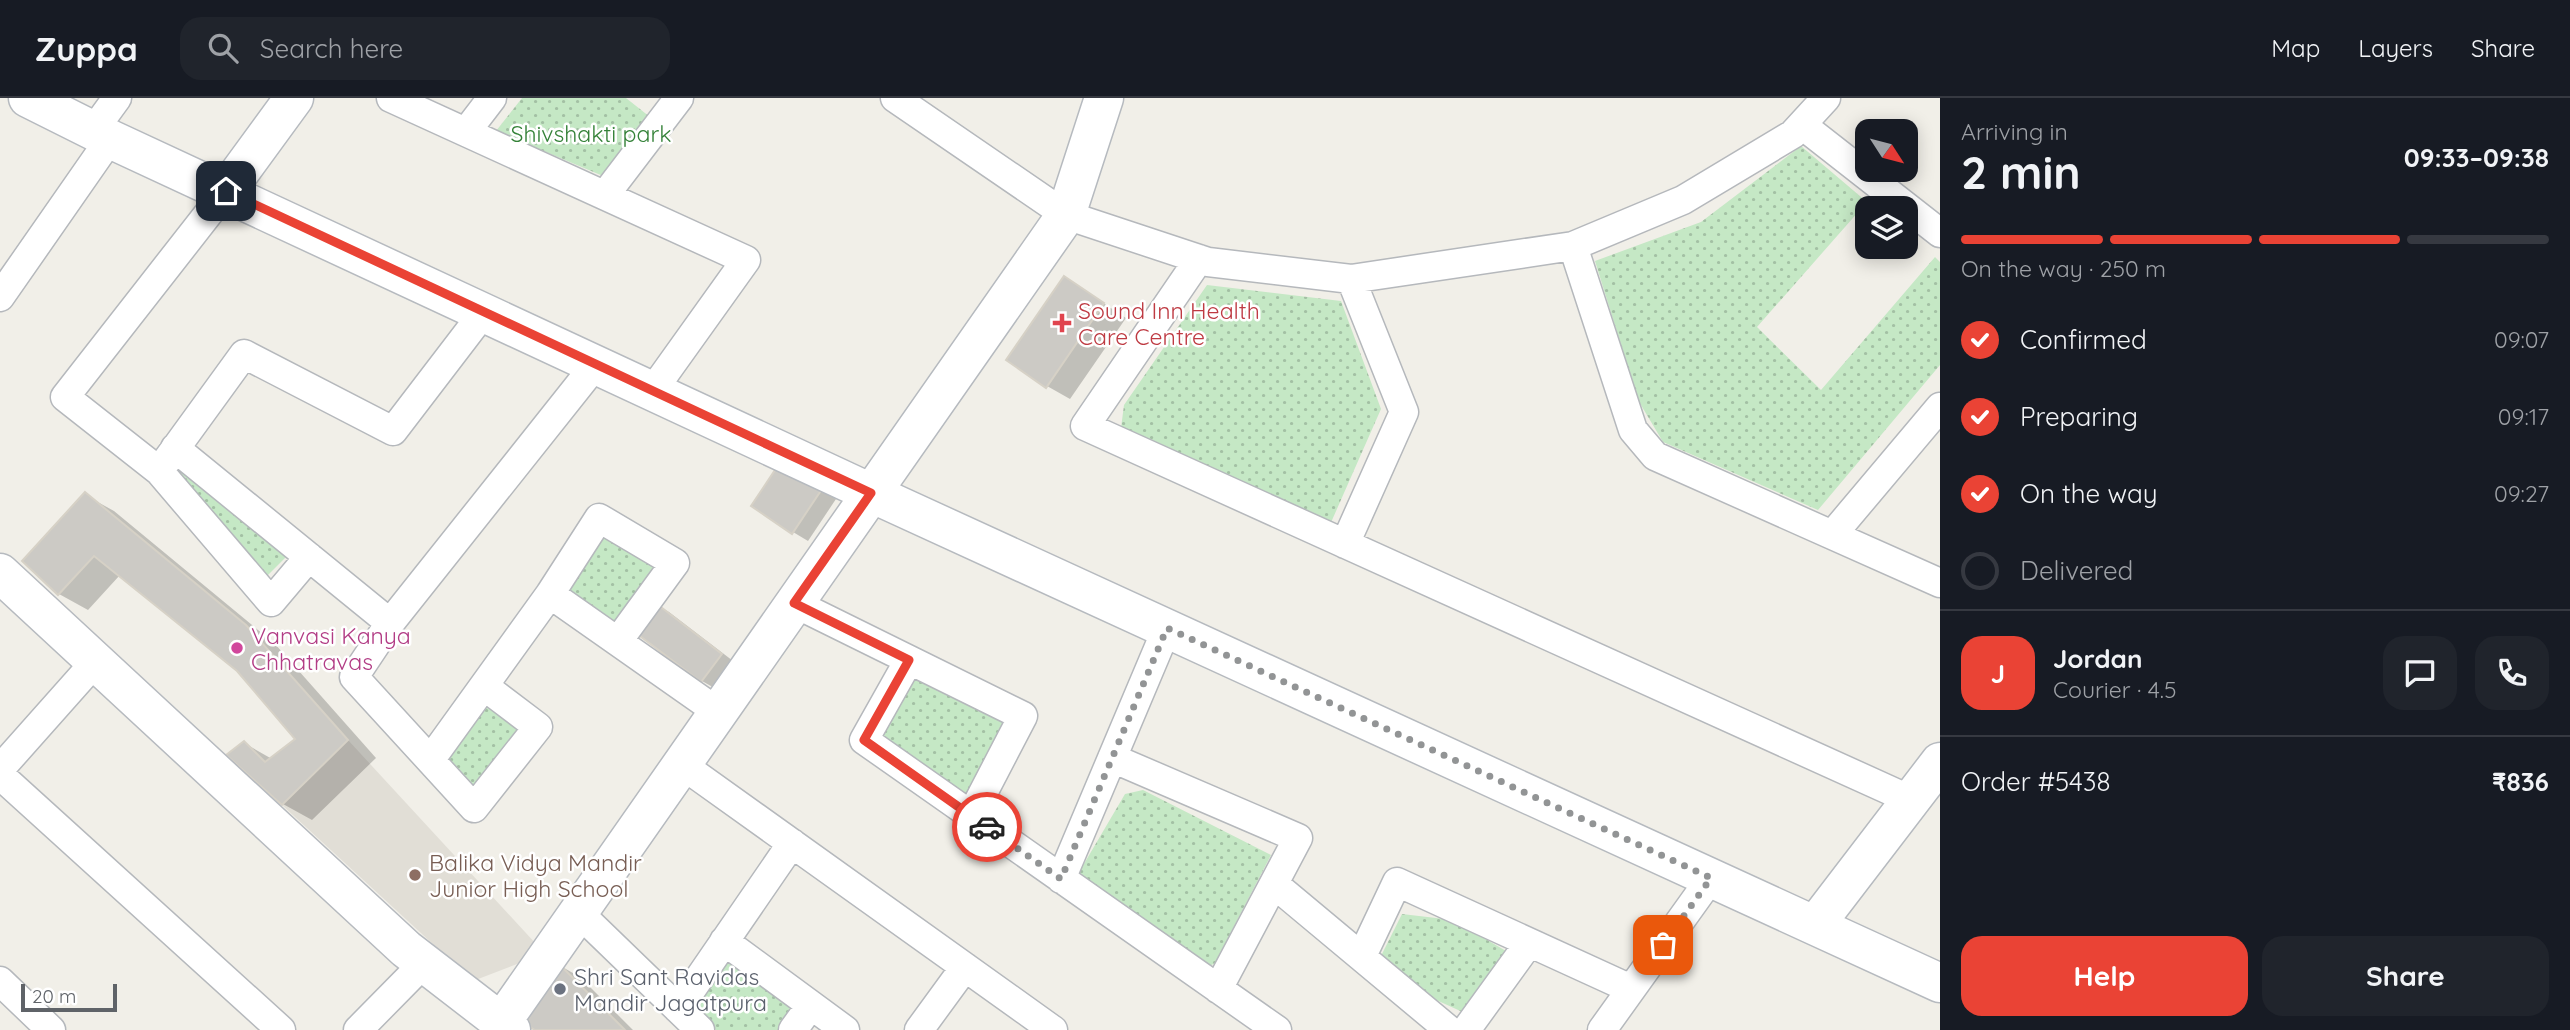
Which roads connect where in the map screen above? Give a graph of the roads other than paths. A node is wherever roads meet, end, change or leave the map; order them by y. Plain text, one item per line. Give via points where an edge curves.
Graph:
1 (28, 98) edge
2 (117, 98) edge
3 (294, 98) edge
4 (391, 98) edge
5 (492, 98) edge
6 (895, 98) edge
7 (1104, 98) edge
8 (1826, 98) edge
9 (666, 103) edge
10 (1802, 125) junction
11 (466, 132) junction
12 (102, 135) junction
13 (226, 191) junction
14 (605, 195) junction
15 (1066, 215) junction
16 (1940, 233) edge
17 (1573, 246) junction
18 (1199, 259) junction
19 (1351, 279) junction
20 (0, 297) edge
21 (484, 312) junction
22 (596, 364) junction
23 (653, 390) junction
24 (1940, 407) edge
25 (176, 448) junction
26 (159, 471) junction
27 (871, 493) junction
28 (1833, 534) junction
29 (1345, 544) junction
30 (309, 557) junction
31 (0, 573) edge
32 (1940, 583) edge
33 (550, 594) junction
34 (794, 603) junction
35 (390, 623) junction
36 (1167, 628) junction
37 (618, 641) junction
38 (909, 660) junction
39 (96, 662) junction
40 (484, 686) junction
41 (718, 712) junction
42 (1112, 758) junction
43 (431, 759) junction
44 (1940, 762) edge
45 (681, 764) junction
46 (0, 769) edge
47 (0, 775) edge
48 (1911, 800) junction
49 (971, 816) junction
50 (792, 843) junction
51 (1711, 878) junction
52 (1061, 879) junction
53 (1273, 884) junction
54 (578, 912) junction
55 (1816, 924) junction
56 (724, 941) junction
57 (1529, 943) junction
58 (1362, 956) junction
59 (424, 963) junction
60 (965, 967) junction
61 (0, 981) edge
62 (1940, 983) edge
63 (1218, 989) junction
64 (1631, 989) junction
65 (811, 1005) junction
66 (678, 1009) junction
67 (506, 1026) edge
68 (1611, 1027) edge
69 (51, 1030) edge
70 (281, 1030) edge
71 (358, 1030) edge
72 (700, 1030) edge
73 (793, 1030) edge
74 (845, 1030) edge
75 (919, 1030) edge
76 (1053, 1030) edge
77 (1277, 1030) edge
78 (1449, 1030) edge
79 (1466, 1030) edge

1 - 12 street
2 - 12 street
3 - 13 street
4 - 11 street
5 - 11 street
6 - 15 street
7 - 15 street
8 - 10 street
9 - 14 street
10 - 16 street
10 - 17 street via 1683,200
11 - 14 street
12 - 13 street
12 - 20 street
13 - 21 street
13 - 26 street via 65,397
14 - 23 street via 746,260
15 - 18 street
15 - 27 street
17 - 19 street
17 - 28 street via 1633,430 1655,456
18 - 19 street
18 - 29 street via 1085,426
19 - 29 street via 1404,412
21 - 22 street
21 - 25 street via 393,432 244,354
22 - 23 street
22 - 35 street
23 - 27 street
24 - 28 street
25 - 26 street
25 - 30 street
26 - 30 street via 271,602
27 - 34 street
27 - 36 street
28 - 32 street
29 - 48 street
30 - 35 street
31 - 39 street
33 - 37 street
33 - 37 street via 599,518 675,562
33 - 40 street
34 - 38 street
34 - 41 street
35 - 43 street via 354,677
36 - 42 street
36 - 51 street
37 - 41 street
38 - 49 street via 864,740
38 - 49 street via 1023,716
39 - 46 street
39 - 59 street
40 - 43 street
40 - 43 street via 538,727 474,808
41 - 45 street
42 - 52 street
42 - 53 street via 1298,838
44 - 48 street
45 - 50 street
45 - 54 street
47 - 70 street
48 - 55 street
49 - 52 street
50 - 56 street
50 - 60 street
51 - 55 street
51 - 64 street
52 - 63 street
53 - 58 street
53 - 63 street
54 - 66 street
54 - 67 street
55 - 62 street
56 - 65 street
56 - 66 street
57 - 58 street via 1396,882
57 - 64 street
57 - 79 street
58 - 78 street
59 - 67 street
59 - 71 street
60 - 75 street
60 - 76 street
61 - 69 street
63 - 77 street
64 - 68 street
65 - 73 street
65 - 74 street
66 - 72 street

